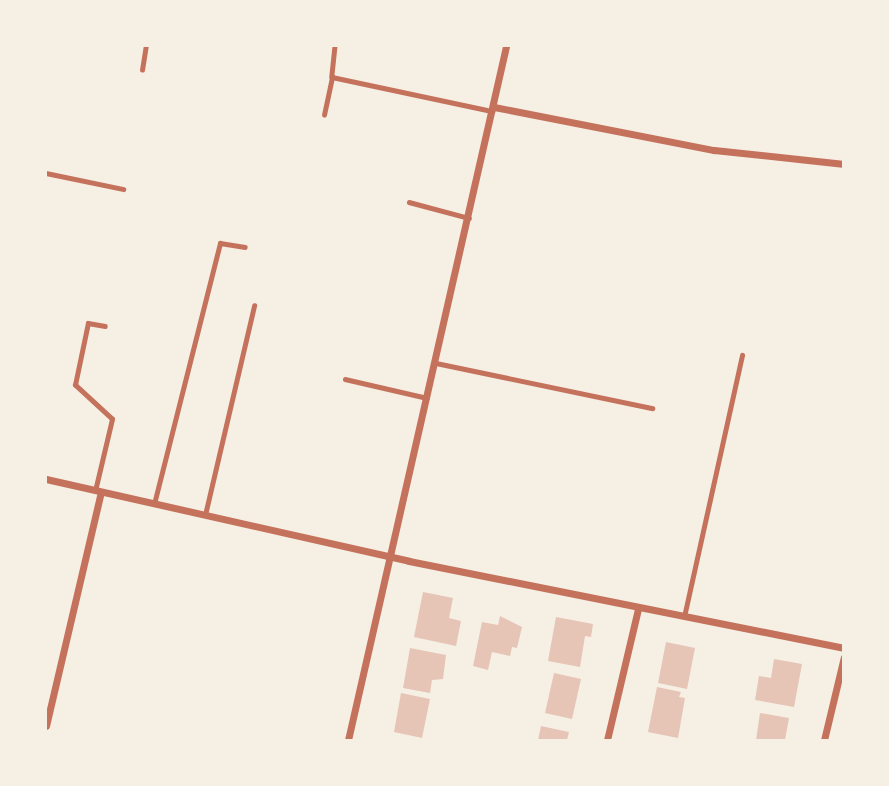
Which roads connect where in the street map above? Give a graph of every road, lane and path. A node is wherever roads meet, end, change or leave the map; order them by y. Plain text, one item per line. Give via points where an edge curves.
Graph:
1 (146, 46) edge
2 (335, 46) edge
3 (506, 46) edge
4 (142, 70) dead end
5 (332, 77) junction
6 (493, 109) junction
7 (324, 115) dead end
8 (844, 164) edge
9 (46, 173) edge
10 (123, 189) dead end
11 (409, 202) dead end
12 (470, 218) junction
13 (245, 247) dead end
14 (254, 306) dead end
15 (105, 326) dead end
16 (742, 355) dead end
17 (436, 363) junction
18 (345, 379) dead end
19 (428, 398) junction
20 (652, 408) dead end
21 (46, 479) edge
22 (98, 492) junction
23 (154, 505) junction
24 (205, 516) junction
25 (389, 557) junction
26 (638, 609) junction
27 (684, 618) junction
28 (844, 648) edge
29 (844, 657) edge
30 (46, 726) edge
31 (348, 740) edge
32 (607, 740) edge
33 (824, 740) edge

1 - 4 lane
2 - 5 lane
3 - 6 street
5 - 6 lane
5 - 7 lane
6 - 8 street via 714,150
6 - 12 street
9 - 10 lane
11 - 12 lane
12 - 17 street
13 - 23 lane via 219,243
14 - 24 lane
15 - 22 lane via 88,323 75,385 112,419
16 - 27 lane
17 - 19 street
17 - 20 lane
18 - 19 lane
19 - 25 street
21 - 22 street
22 - 23 street
22 - 30 street
23 - 24 street
24 - 25 street
25 - 26 street
25 - 31 street
26 - 27 street
26 - 32 street
27 - 28 street
29 - 33 street

